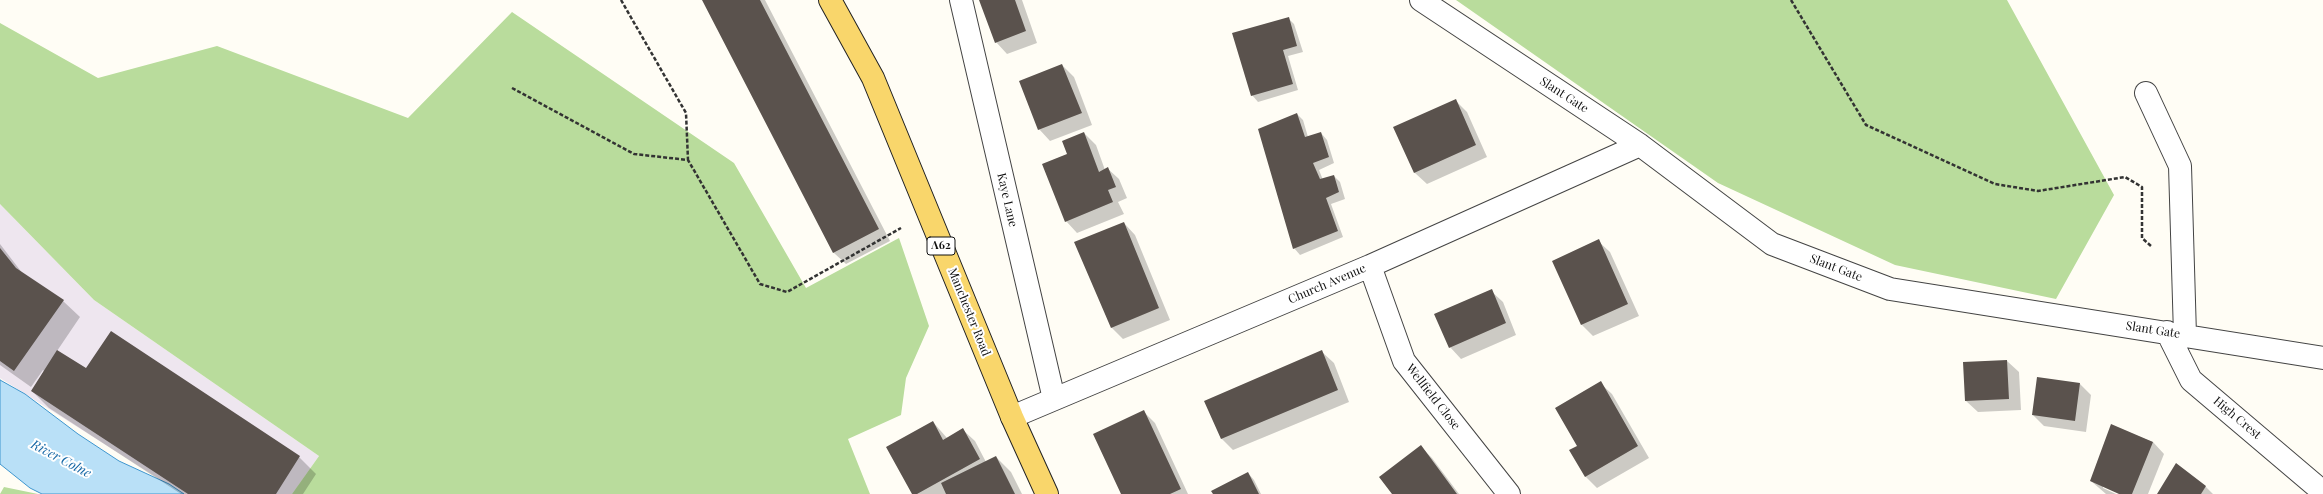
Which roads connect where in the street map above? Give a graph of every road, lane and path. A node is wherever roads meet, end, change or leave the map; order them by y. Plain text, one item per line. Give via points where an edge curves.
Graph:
1 (621, 0) edge
2 (830, 0) edge
3 (961, 0) edge
4 (1421, 0) edge
5 (1791, 0) edge
6 (512, 88) dead end
7 (2146, 93) dead end
8 (1640, 145) junction
9 (688, 160) junction
10 (928, 213) junction
11 (1370, 266) junction
12 (2183, 277) junction
13 (2176, 333) junction
14 (2323, 358) edge
15 (1054, 399) junction
16 (1012, 417) junction
17 (2323, 492) edge
18 (1047, 494) edge
19 (1509, 494) edge

1 - 9 path via 686,113
2 - 10 main road, Manchester Road / A62 via 872,78
3 - 15 street, Kaye Lane
4 - 8 street, Slant Gate
5 - 12 path via 1866,125 1996,184 2038,191 2125,177 2142,187 2142,238
6 - 9 path via 634,154
7 - 12 street via 2180,166
8 - 11 street, Church Avenue
8 - 13 street, Slant Gate via 1772,244 1890,289
9 - 10 path via 760,284 787,292
10 - 16 main road, Manchester Road / A62
11 - 15 street, Church Avenue
11 - 19 street, Wellfield Close via 1404,361
12 - 13 street
13 - 14 street, Slant Gate
13 - 17 street, High Crest via 2191,380
15 - 16 street, Church Avenue
16 - 18 main road, Manchester Road / A62

